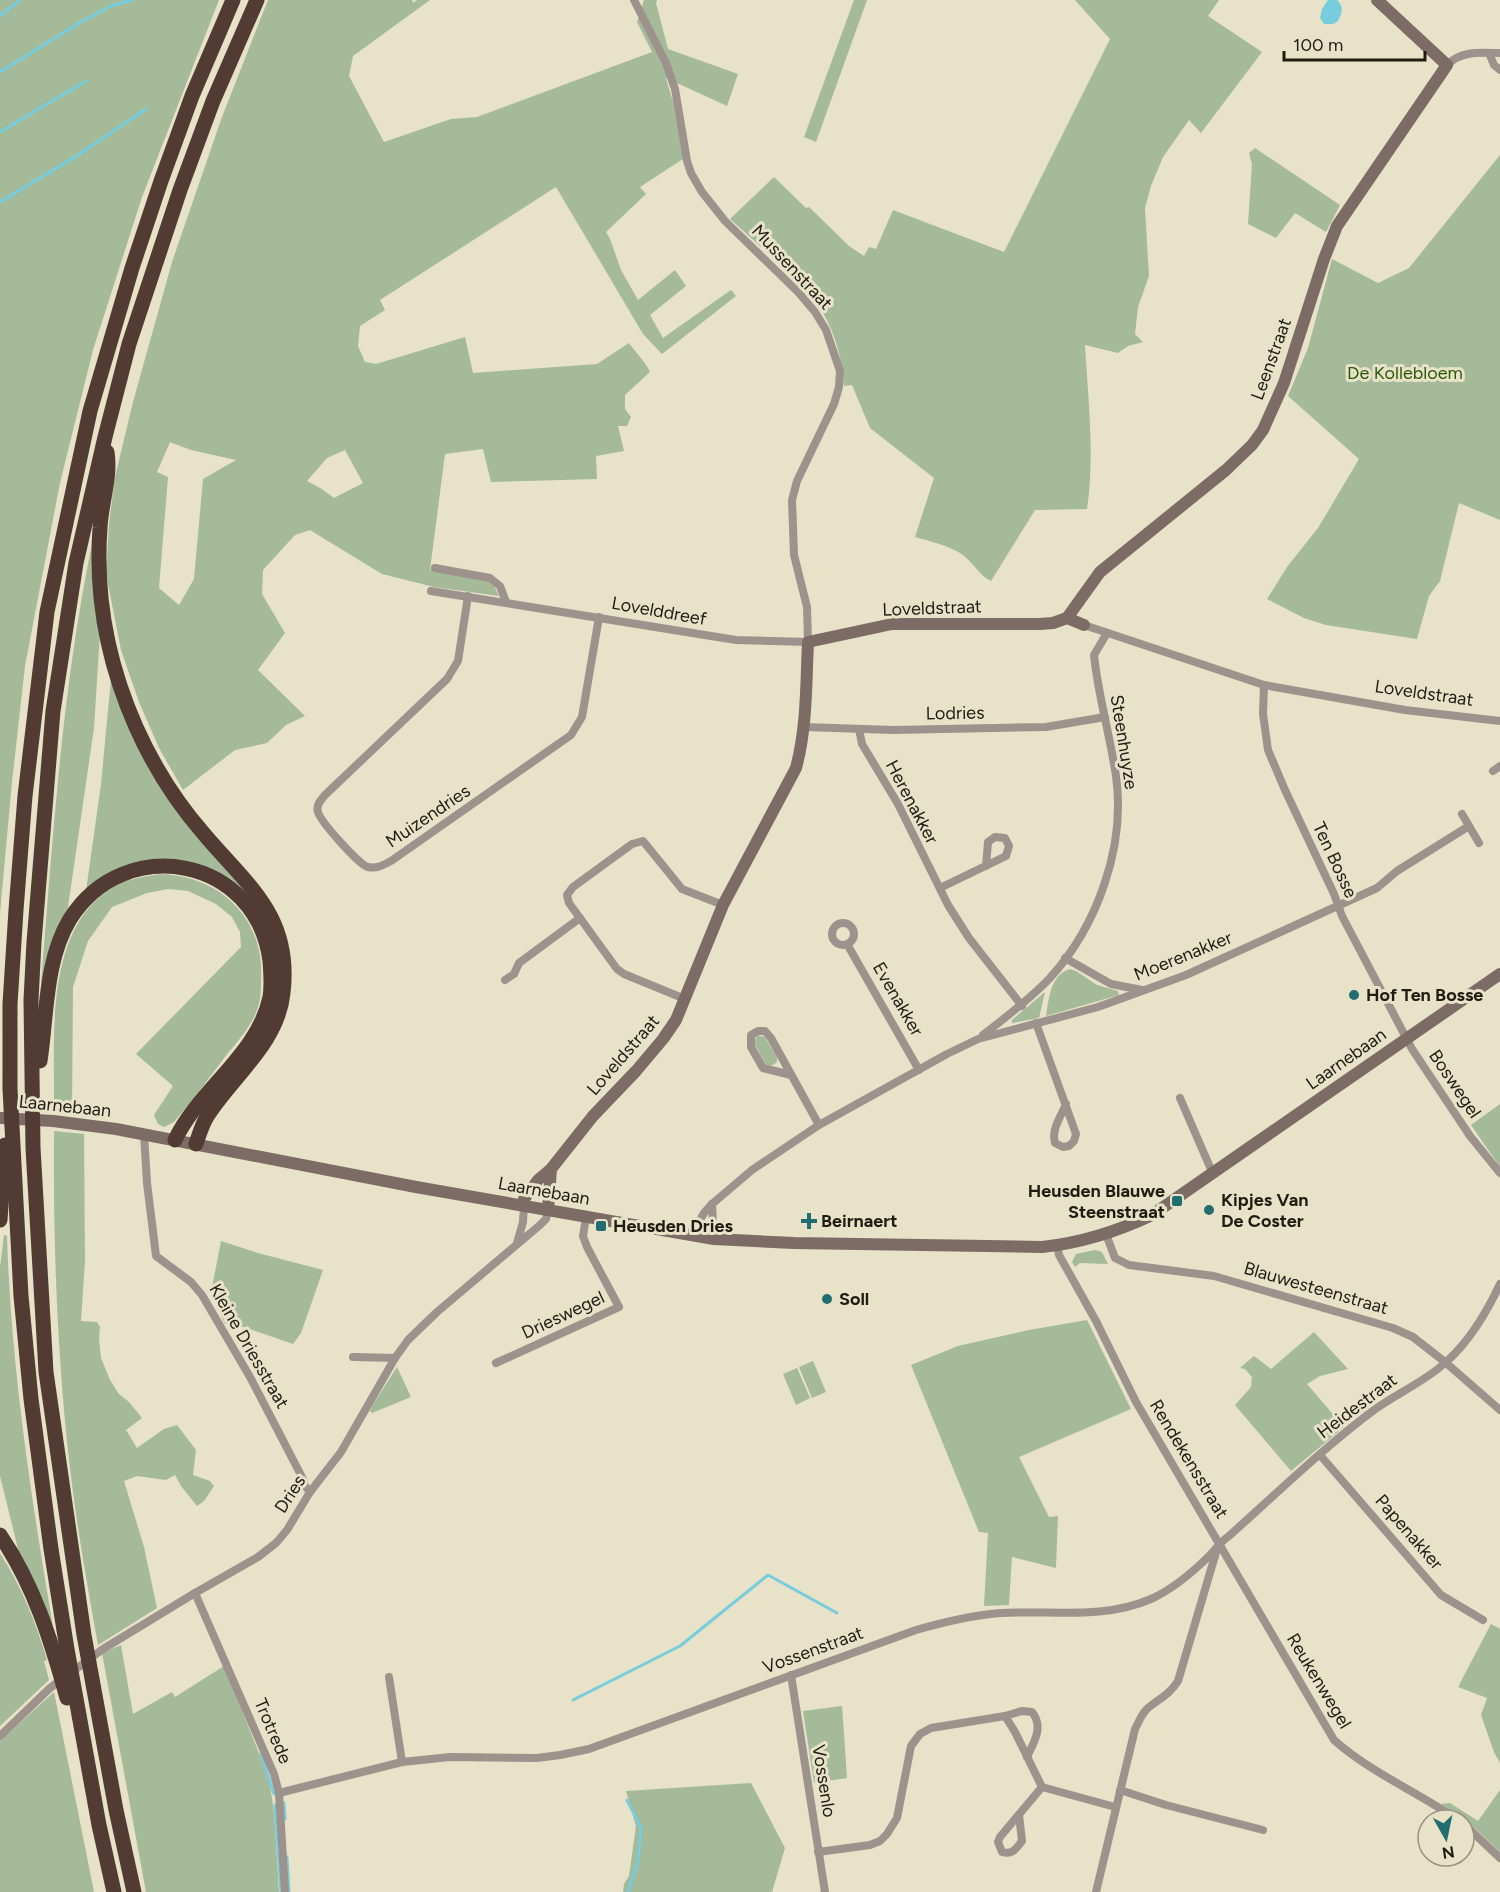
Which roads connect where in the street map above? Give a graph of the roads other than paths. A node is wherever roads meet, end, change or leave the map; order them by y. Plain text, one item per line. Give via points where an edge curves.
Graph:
1 (233, 0) edge
2 (256, 0) edge
3 (634, 0) edge
4 (1377, 0) edge
5 (1489, 53) junction
6 (1500, 53) edge
7 (1447, 65) junction
8 (1500, 70) edge
9 (105, 437) junction
10 (435, 568) dead end
11 (430, 591) dead end
12 (468, 596) junction
13 (506, 602) junction
14 (599, 617) junction
15 (1067, 618) junction
16 (1084, 625) joint
17 (1107, 633) junction
18 (808, 642) junction
19 (1264, 685) junction
20 (1105, 717) junction
21 (1500, 721) edge
22 (804, 727) junction
23 (859, 729) junction
24 (1462, 814) dead end
25 (1469, 826) junction
26 (1479, 843) dead end
27 (986, 866) dead end
28 (940, 888) junction
29 (723, 905) junction
30 (1338, 906) junction
31 (580, 918) junction
32 (848, 944) dead end
33 (1065, 958) junction
34 (1500, 974) edge
35 (505, 980) dead end
36 (1145, 991) junction
37 (685, 999) junction
38 (1022, 1006) junction
39 (1036, 1023) junction
40 (978, 1039) junction
41 (1406, 1040) junction
42 (919, 1070) junction
43 (791, 1075) junction
44 (32, 1082) junction
45 (1180, 1098) dead end
46 (1066, 1104) dead end
47 (0, 1118) edge
48 (819, 1125) junction
49 (12, 1129) junction
50 (144, 1134) junction
51 (175, 1140) junction
52 (196, 1144) junction
53 (551, 1169) junction
54 (1500, 1173) edge
55 (1213, 1174) junction
56 (712, 1204) junction
57 (524, 1205) junction
58 (548, 1210) junction
59 (586, 1217) junction
60 (0, 1220) edge
61 (691, 1236) junction
62 (1107, 1238) junction
63 (714, 1239) junction
64 (517, 1244) junction
65 (1057, 1245) junction
66 (1500, 1284) edge
67 (353, 1357) dead end
68 (395, 1358) junction
69 (1445, 1362) junction
70 (496, 1363) dead end
71 (1500, 1410) edge
72 (1320, 1455) junction
73 (303, 1479) junction
74 (318, 1481) junction
75 (310, 1492) junction
76 (0, 1535) edge
77 (1219, 1543) junction
78 (195, 1593) junction
79 (1483, 1620) dead end
80 (61, 1652) junction
81 (791, 1676) junction
82 (389, 1677) dead end
83 (1005, 1716) junction
84 (0, 1736) edge
85 (1027, 1757) junction
86 (402, 1762) junction
87 (1042, 1787) junction
88 (1120, 1790) junction
89 (279, 1793) junction
90 (1115, 1807) junction
91 (1438, 1808) edge
92 (1019, 1815) dead end
93 (1263, 1830) dead end
94 (1476, 1835) edge
95 (818, 1852) junction
96 (1500, 1858) edge
97 (114, 1892) edge
98 (134, 1892) edge
99 (285, 1892) edge
100 (825, 1892) edge
101 (1096, 1892) edge

1 - 49 highway via 192,96 132,268 90,411 47,612 23,819 10,1004
2 - 9 highway via 176,200 129,344
3 - 18 street, Mussenstraat via 675,89 691,173 725,221 815,312 826,330 840,371 834,404 797,481 792,500 794,555 807,607
4 - 7 street
5 - 6 street
5 - 7 street via 1469,53
5 - 8 street
7 - 15 street, Leenstraat via 1337,226 1284,383 1258,438 1226,470 1100,572
9 - 44 highway via 76,563 53,711 34,942
9 - 52 highway via 109,465 100,525 100,590 117,677 136,727 169,786 262,901 274,925 284,970 284,994 273,1028 206,1118
10 - 13 street via 490,578 500,586
11 - 12 street, Lovelddreef
12 - 13 street, Lovelddreef
12 - 14 street, Muizendries via 454,670 318,805 318,815 366,867 378,868 391,861 571,735 582,717
13 - 14 street, Lovelddreef
14 - 18 street, Lovelddreef via 736,640
15 - 16 street, Loveldstraat
15 - 18 street, Loveldstraat via 1040,624 892,624
16 - 17 street, Loveldstraat
17 - 19 street, Loveldstraat
17 - 20 street, Steenhuyze via 1094,654
18 - 22 street, Loveldstraat
19 - 21 street, Loveldstraat via 1405,710
19 - 30 street, Ten Bosse via 1268,750
20 - 23 street, Lodries via 1046,727
20 - 33 street, Steenhuyze via 1116,778 1112,853 1088,924
22 - 23 street, Lodries
22 - 29 street, Loveldstraat via 796,768
23 - 28 street, Herenakker via 862,744 898,804
24 - 25 street
25 - 26 street
25 - 30 street, Moerenakker via 1377,888
27 - 28 street
28 - 38 street, Herenakker via 969,938
29 - 31 street via 682,889 643,841 632,844 573,887 567,895
29 - 37 street, Loveldstraat
30 - 36 street, Moerenakker via 1219,962
30 - 41 street, Ten Bosse
31 - 35 street via 519,963 514,974
31 - 37 street via 617,969
32 - 42 street, Evenakker
33 - 36 street via 1111,984
33 - 38 street, Steenhuyze
34 - 41 street, Laarnebaan
36 - 39 street, Moerenakker
37 - 53 street, Loveldstraat via 663,1039
38 - 40 street, Steenhuyze
39 - 40 street, Moerenakker
39 - 46 street
40 - 42 street, Moerenakker
41 - 54 street, Boswegel via 1470,1136
41 - 55 street, Laarnebaan
42 - 48 street, Moerenakker
43 - 43 street via 765,1031 751,1035 751,1047 763,1068
43 - 48 street
44 - 51 highway via 39,1065 56,955 69,921 87,897 117,876 144,867 179,867 214,878 230,888 257,918 271,968 270,998 259,1026 243,1050 194,1109
44 - 98 highway via 46,1372 57,1460 84,1635
45 - 55 street
47 - 50 street, Laarnebaan
48 - 56 street, Moerenakker via 752,1170
49 - 60 highway via 5,1142
49 - 80 highway via 21,1296
50 - 51 street, Laarnebaan
50 - 73 street, Kleine Driesstraat via 156,1256 202,1295
51 - 52 street, Laarnebaan
52 - 57 street, Laarnebaan
53 - 57 street, Loveldstraat via 538,1180
53 - 58 street
55 - 62 street, Laarnebaan via 1152,1215
56 - 61 street, Moerenakker
56 - 63 street
57 - 58 street, Laarnebaan
57 - 64 street via 524,1222
58 - 59 street, Laarnebaan
58 - 64 street, Dries via 546,1219
59 - 61 street, Laarnebaan
59 - 70 street, Drieswegel via 586,1247 619,1307
61 - 63 street, Laarnebaan
62 - 65 street, Laarnebaan
62 - 69 street, Blauwesteenstraat via 1115,1258 1122,1263 1214,1276 1373,1320 1413,1337
63 - 65 street, Laarnebaan via 993,1247
64 - 68 street, Dries via 432,1316
65 - 77 street, Rendekensstraat via 1136,1402
66 - 69 street, Heidestraat via 1481,1319
67 - 68 street
68 - 74 street, Dries via 341,1452
69 - 71 street, Blauwesteenstraat
69 - 72 street, Heidestraat via 1374,1410
72 - 77 street, Heidestraat
72 - 79 street, Papenakker via 1441,1595
73 - 74 street
73 - 75 street, Kleine Driesstraat
74 - 75 street, Dries
75 - 78 street, Dries via 276,1543
76 - 80 highway
77 - 81 street, Vossenstraat via 1213,1553 1176,1584 1131,1607 1074,1614 1004,1613 953,1619
77 - 88 street, Rendekensstraat via 1178,1681 1168,1695 1140,1718
77 - 91 street, Reukenwegel via 1334,1740
78 - 84 street, Dries via 103,1648 50,1688
78 - 89 street, Trotrede via 267,1756
80 - 97 highway
81 - 86 street, Vossenstraat via 613,1741 560,1755
81 - 95 street, Vossenlo
82 - 86 street
83 - 85 street
83 - 85 street via 1022,1711 1032,1712 1037,1718 1038,1728
83 - 95 street via 932,1728 920,1734 911,1746 897,1818 887,1834 870,1845
85 - 87 street
86 - 89 street, Vossenstraat
87 - 90 street
87 - 92 street
88 - 90 street, Rendekensstraat
88 - 93 street
89 - 99 street, Trotrede
90 - 101 street, Rendekensstraat
94 - 96 street
95 - 100 street, Vossenlo

